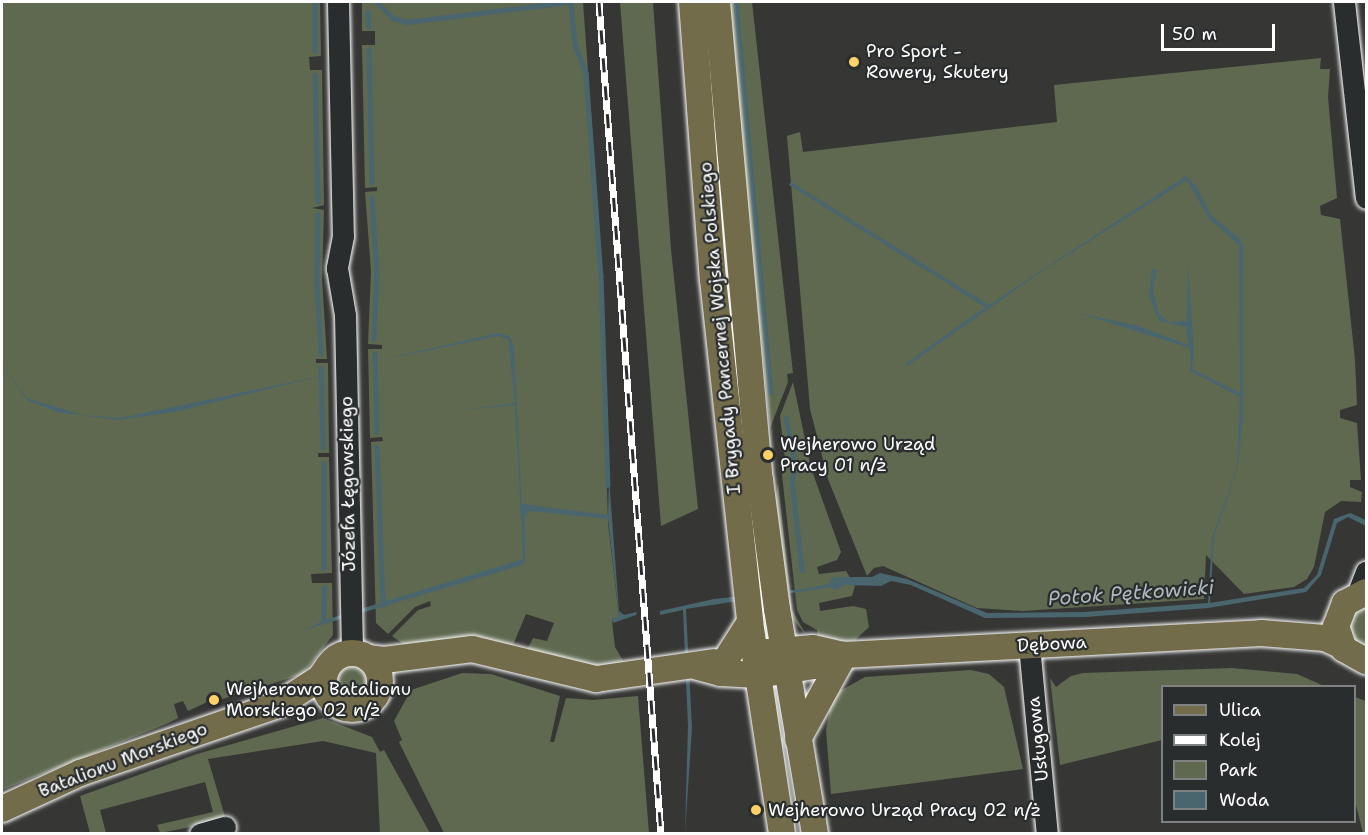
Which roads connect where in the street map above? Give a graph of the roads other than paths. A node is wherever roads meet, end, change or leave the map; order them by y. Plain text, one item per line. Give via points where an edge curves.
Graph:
1 (338, 2) edge
2 (692, 2) edge
3 (717, 2) edge
4 (1344, 2) edge
5 (1366, 198) edge
6 (1357, 592) edge
7 (750, 622) junction
8 (1261, 633) junction
9 (1029, 645) junction
10 (1342, 646) junction
11 (360, 655) junction
12 (437, 655) junction
13 (844, 656) junction
14 (727, 658) junction
15 (785, 660) junction
16 (1366, 661) edge
17 (756, 664) junction
18 (698, 667) junction
19 (327, 668) junction
20 (377, 692) junction
21 (332, 700) junction
22 (280, 704) junction
23 (798, 739) junction
24 (2, 809) edge
25 (225, 827) dead end
26 (200, 834) edge
27 (782, 834) edge
28 (815, 834) edge
29 (1047, 834) edge

1 - 11 street, Józefa Łęgowskiego via 343,236 337,268 345,315
2 - 7 main road, I Brygady Pancernej Wojska Polskiego via 713,279
3 - 15 main road, I Brygady Pancernej Wojska Polskiego via 744,339
4 - 5 street
6 - 8 main road, Dębowa via 1320,620
6 - 10 main road via 1335,626
7 - 14 main road
7 - 17 main road, I Brygady Pancernej Wojska Polskiego
8 - 9 main road, Dębowa
8 - 10 main road, Dębowa via 1325,638
9 - 13 main road, Dębowa
9 - 29 street, Usługowa
10 - 16 main road, Dębowa via 1350,655
11 - 12 main road
11 - 19 main road via 337,657
11 - 20 main road via 380,677
12 - 18 main road via 472,649 494,651 559,673 596,679
12 - 20 main road via 388,681
13 - 15 main road, Dębowa via 814,666
13 - 23 main road
14 - 17 main road
14 - 18 main road
15 - 17 main road
15 - 23 main road, I Brygady Pancernej Wojska Polskiego
17 - 18 main road via 721,674
17 - 27 main road, I Brygady Pancernej Wojska Polskiego
19 - 21 main road via 324,681
19 - 22 main road, Batalionu Morskiego via 320,678
20 - 21 main road via 368,704 353,709
21 - 22 main road, Batalionu Morskiego
22 - 24 main road, Batalionu Morskiego via 80,773
23 - 28 main road, I Brygady Pancernej Wojska Polskiego
25 - 26 street

